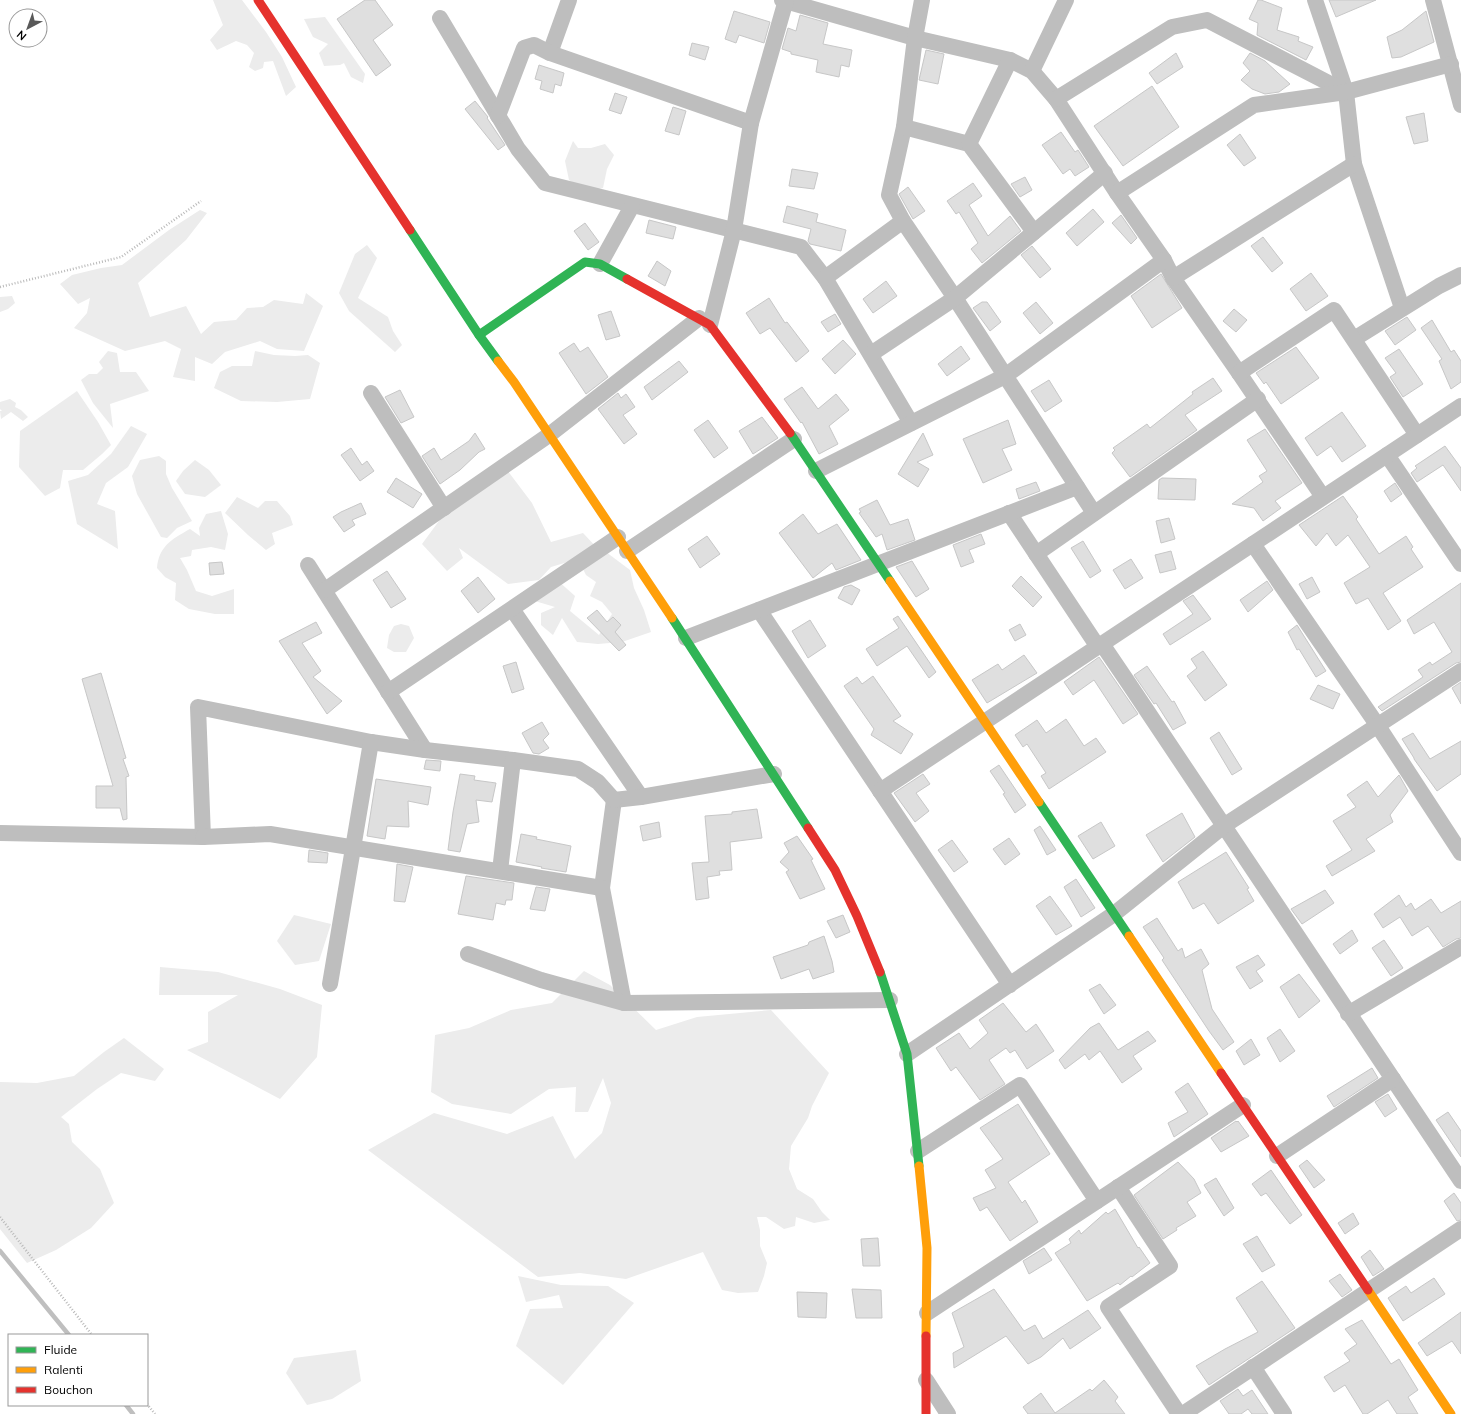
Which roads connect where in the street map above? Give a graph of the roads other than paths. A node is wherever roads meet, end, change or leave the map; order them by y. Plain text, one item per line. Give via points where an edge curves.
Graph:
1 (258, 0) edge
2 (569, 0) edge
3 (784, 0) edge
4 (922, 0) edge
5 (1066, 0) edge
6 (1315, 0) edge
7 (1433, 0) edge
8 (440, 18) dead end
9 (915, 38) junction
10 (550, 53) junction
11 (1010, 60) junction
12 (1451, 64) junction
13 (1032, 71) junction
14 (1346, 92) junction
15 (1056, 99) junction
16 (1461, 106) edge
17 (498, 116) junction
18 (751, 123) junction
19 (904, 127) junction
20 (969, 144) junction
21 (1354, 164) junction
22 (1105, 173) junction
23 (1117, 193) junction
24 (632, 206) junction
25 (903, 221) junction
26 (734, 230) junction
27 (1034, 232) junction
28 (1164, 260) junction
29 (600, 264) junction
30 (1461, 275) edge
31 (825, 278) junction
32 (1172, 278) junction
33 (955, 298) junction
34 (1402, 308) junction
35 (704, 322) junction
36 (479, 334) junction
37 (1354, 339) junction
38 (871, 354) junction
39 (1240, 373) junction
40 (1005, 376) junction
41 (371, 393) dead end
42 (1258, 399) junction
43 (1461, 406) edge
44 (911, 423) junction
45 (549, 435) junction
46 (1417, 435) junction
47 (794, 439) junction
48 (1387, 455) junction
49 (816, 471) junction
50 (1077, 487) junction
51 (1323, 497) junction
52 (444, 508) junction
53 (1009, 513) junction
54 (1094, 513) junction
55 (618, 537) junction
56 (1253, 544) junction
57 (628, 551) junction
58 (1036, 554) junction
59 (878, 564) junction
60 (1461, 564) edge
61 (308, 565) dead end
62 (325, 590) junction
63 (512, 608) junction
64 (759, 610) junction
65 (686, 638) junction
66 (1100, 645) junction
67 (1461, 671) edge
68 (388, 692) junction
69 (985, 722) junction
70 (1378, 726) junction
71 (371, 742) junction
72 (424, 750) junction
73 (513, 760) junction
74 (774, 774) junction
75 (880, 791) junction
76 (641, 797) junction
77 (614, 800) junction
78 (1225, 825) junction
79 (0, 833) edge
80 (203, 837) junction
81 (353, 848) junction
82 (1461, 852) edge
83 (500, 872) junction
84 (602, 888) junction
85 (1114, 914) junction
86 (1461, 947) edge
87 (468, 954) dead end
88 (330, 984) dead end
89 (1010, 985) junction
90 (890, 1000) junction
91 (624, 1003) junction
92 (1348, 1014) junction
93 (907, 1054) junction
94 (1392, 1079) junction
95 (1243, 1105) junction
96 (918, 1151) junction
97 (1277, 1156) junction
98 (1461, 1181) edge
99 (1118, 1187) junction
100 (1097, 1201) junction
101 (1461, 1229) edge
102 (1368, 1290) junction
103 (927, 1313) junction
104 (1253, 1367) junction
105 (926, 1380) junction
106 (926, 1414) edge
107 (948, 1414) edge
108 (1179, 1414) edge
109 (1182, 1414) edge
110 (1284, 1414) edge
111 (1451, 1414) edge

1 - 36 street
2 - 10 street
3 - 9 street
3 - 18 street
4 - 9 street
5 - 13 street
6 - 14 street
7 - 12 street
8 - 17 street
9 - 11 street
9 - 19 street
10 - 17 street via 534,45 524,48
10 - 18 street
11 - 13 street
11 - 20 street
12 - 14 street
12 - 16 street
13 - 15 street
14 - 15 street via 1207,20 1172,27
14 - 21 street
14 - 23 street via 1254,105
15 - 22 street
17 - 24 street via 518,149 545,183
18 - 26 street
19 - 20 street
19 - 25 street via 888,195
20 - 27 street
21 - 32 street
21 - 34 street
22 - 23 street
22 - 27 street
23 - 28 street
24 - 26 street
24 - 29 street
25 - 31 street
25 - 33 street
26 - 31 street via 801,247
26 - 35 street
27 - 33 street
28 - 32 street
28 - 40 street
29 - 35 street
29 - 36 street via 585,262
30 - 34 street
31 - 38 street
32 - 39 street
33 - 38 street
33 - 40 street
34 - 37 street
35 - 45 street
35 - 47 street
36 - 45 street
37 - 39 street via 1334,310
37 - 46 street
38 - 44 street
39 - 42 street
40 - 44 street
40 - 50 street
41 - 52 street
42 - 51 street
42 - 54 street
43 - 46 street
44 - 49 street
45 - 52 street
45 - 55 street
46 - 48 street
47 - 49 street
47 - 57 street
48 - 51 street
48 - 60 street
49 - 59 street
50 - 53 street
50 - 54 street
51 - 56 street
52 - 62 street
53 - 58 street
53 - 59 street
54 - 58 street
55 - 57 street
55 - 63 street
56 - 66 street
56 - 70 street
57 - 65 street
58 - 66 street
59 - 64 street
59 - 69 street
61 - 62 street
62 - 68 street
63 - 68 street
63 - 76 street
64 - 65 street
64 - 75 street
65 - 74 street
66 - 69 street
66 - 78 street
67 - 70 street
68 - 72 street
69 - 75 street
69 - 85 street
70 - 78 street
70 - 82 street
71 - 72 street
71 - 80 street via 198,707
71 - 81 street
72 - 73 street
73 - 77 street via 578,769 598,782
73 - 83 street
74 - 76 street
74 - 90 street via 834,870 860,922
75 - 89 street
76 - 77 street
77 - 84 street
78 - 85 street
78 - 92 street
79 - 80 street
80 - 81 street via 270,834
81 - 83 street
81 - 88 street
83 - 84 street
84 - 91 street
85 - 89 street
85 - 95 street
86 - 92 street
87 - 91 street via 542,980
89 - 93 street
90 - 91 street
90 - 93 street
92 - 94 street
93 - 96 street
94 - 97 street
94 - 98 street
95 - 97 street
95 - 99 street
96 - 100 street via 1020,1085
96 - 103 street via 927,1248
97 - 102 street
99 - 100 street
99 - 108 street via 1170,1266 1108,1307
100 - 103 street
101 - 102 street
102 - 104 street
102 - 111 street
103 - 105 street
104 - 109 street
104 - 110 street
105 - 106 street
105 - 107 street

